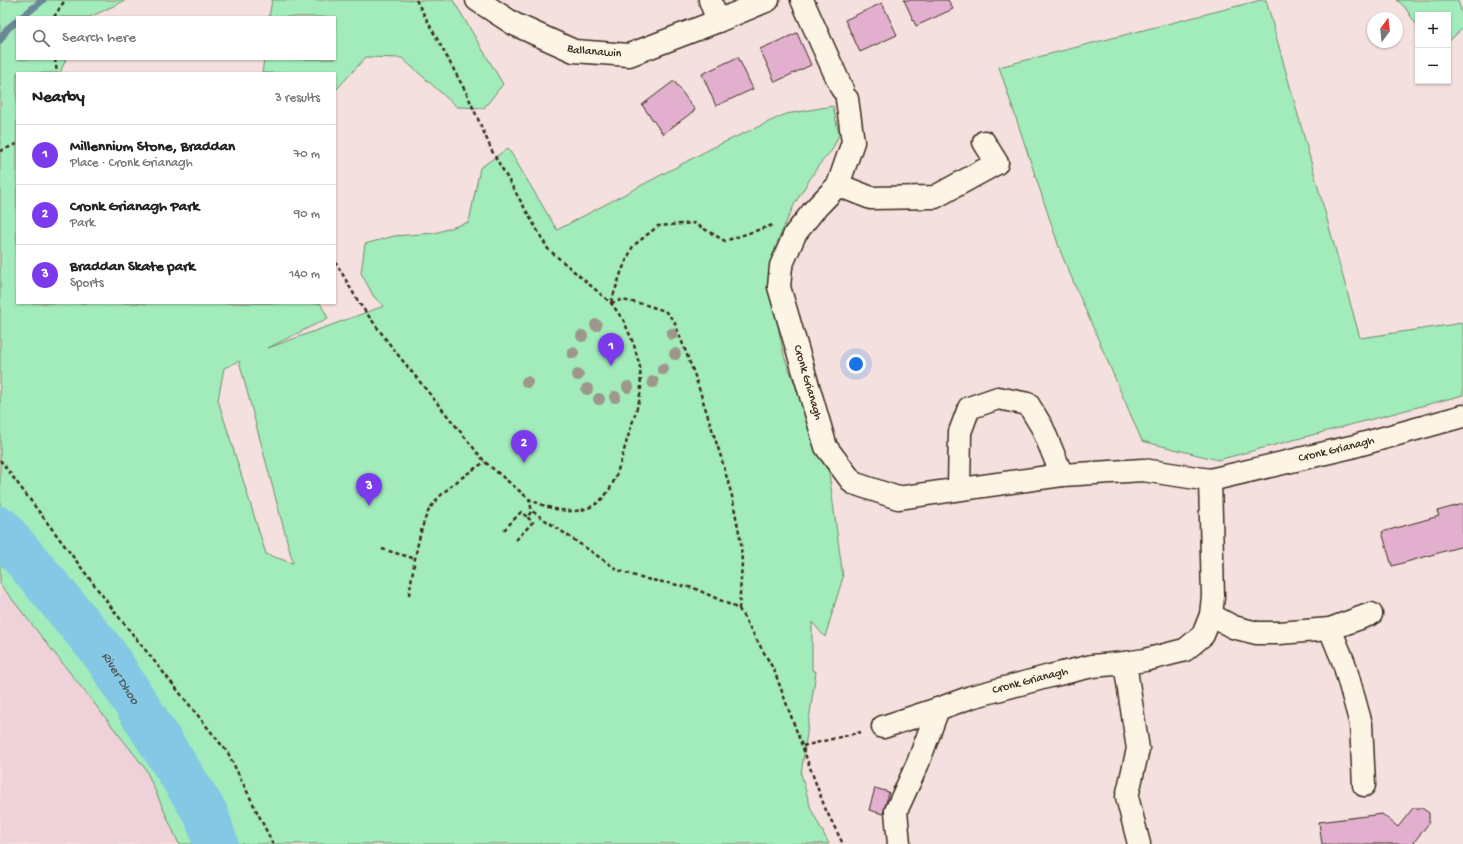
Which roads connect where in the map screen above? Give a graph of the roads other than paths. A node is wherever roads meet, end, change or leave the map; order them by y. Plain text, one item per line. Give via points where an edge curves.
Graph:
1 (477, 0) edge
2 (710, 0) edge
3 (768, 0) edge
4 (802, 0) edge
5 (718, 21) junction
6 (984, 142) dead end
7 (838, 184) junction
8 (1463, 416) edge
9 (1062, 475) junction
10 (1210, 480) junction
11 (960, 488) junction
12 (1371, 614) dead end
13 (1211, 615) junction
14 (1330, 629) junction
15 (1125, 663) junction
16 (938, 709) junction
17 (883, 727) road end
18 (1364, 785) dead end
19 (899, 844) edge
20 (1139, 844) edge

1 - 5 street, Ballanawin via 514,24 574,51 629,55
2 - 5 street
3 - 5 street, Ballanawin
4 - 7 street, Cronk Grianagh via 845,94 853,142
6 - 7 street via 997,163 935,197 870,198
7 - 11 street, Cronk Grianagh via 795,234 781,266 779,287 826,447 853,483 898,498
8 - 10 street, Cronk Grianagh via 1351,448
9 - 10 street, Cronk Grianagh via 1143,470
9 - 11 street, Cronk Grianagh
9 - 11 street via 1042,427 1028,404 998,398 969,408 960,432
10 - 13 street, Cronk Grianagh via 1213,596
12 - 14 street
13 - 14 street via 1233,627 1256,633
13 - 15 street, Cronk Grianagh via 1203,635 1185,650
14 - 18 street via 1344,663 1361,724
15 - 16 street, Cronk Grianagh via 1092,666 971,697
15 - 20 street via 1138,748 1127,797
16 - 17 street, Cronk Grianagh
16 - 19 street via 918,763 896,811

